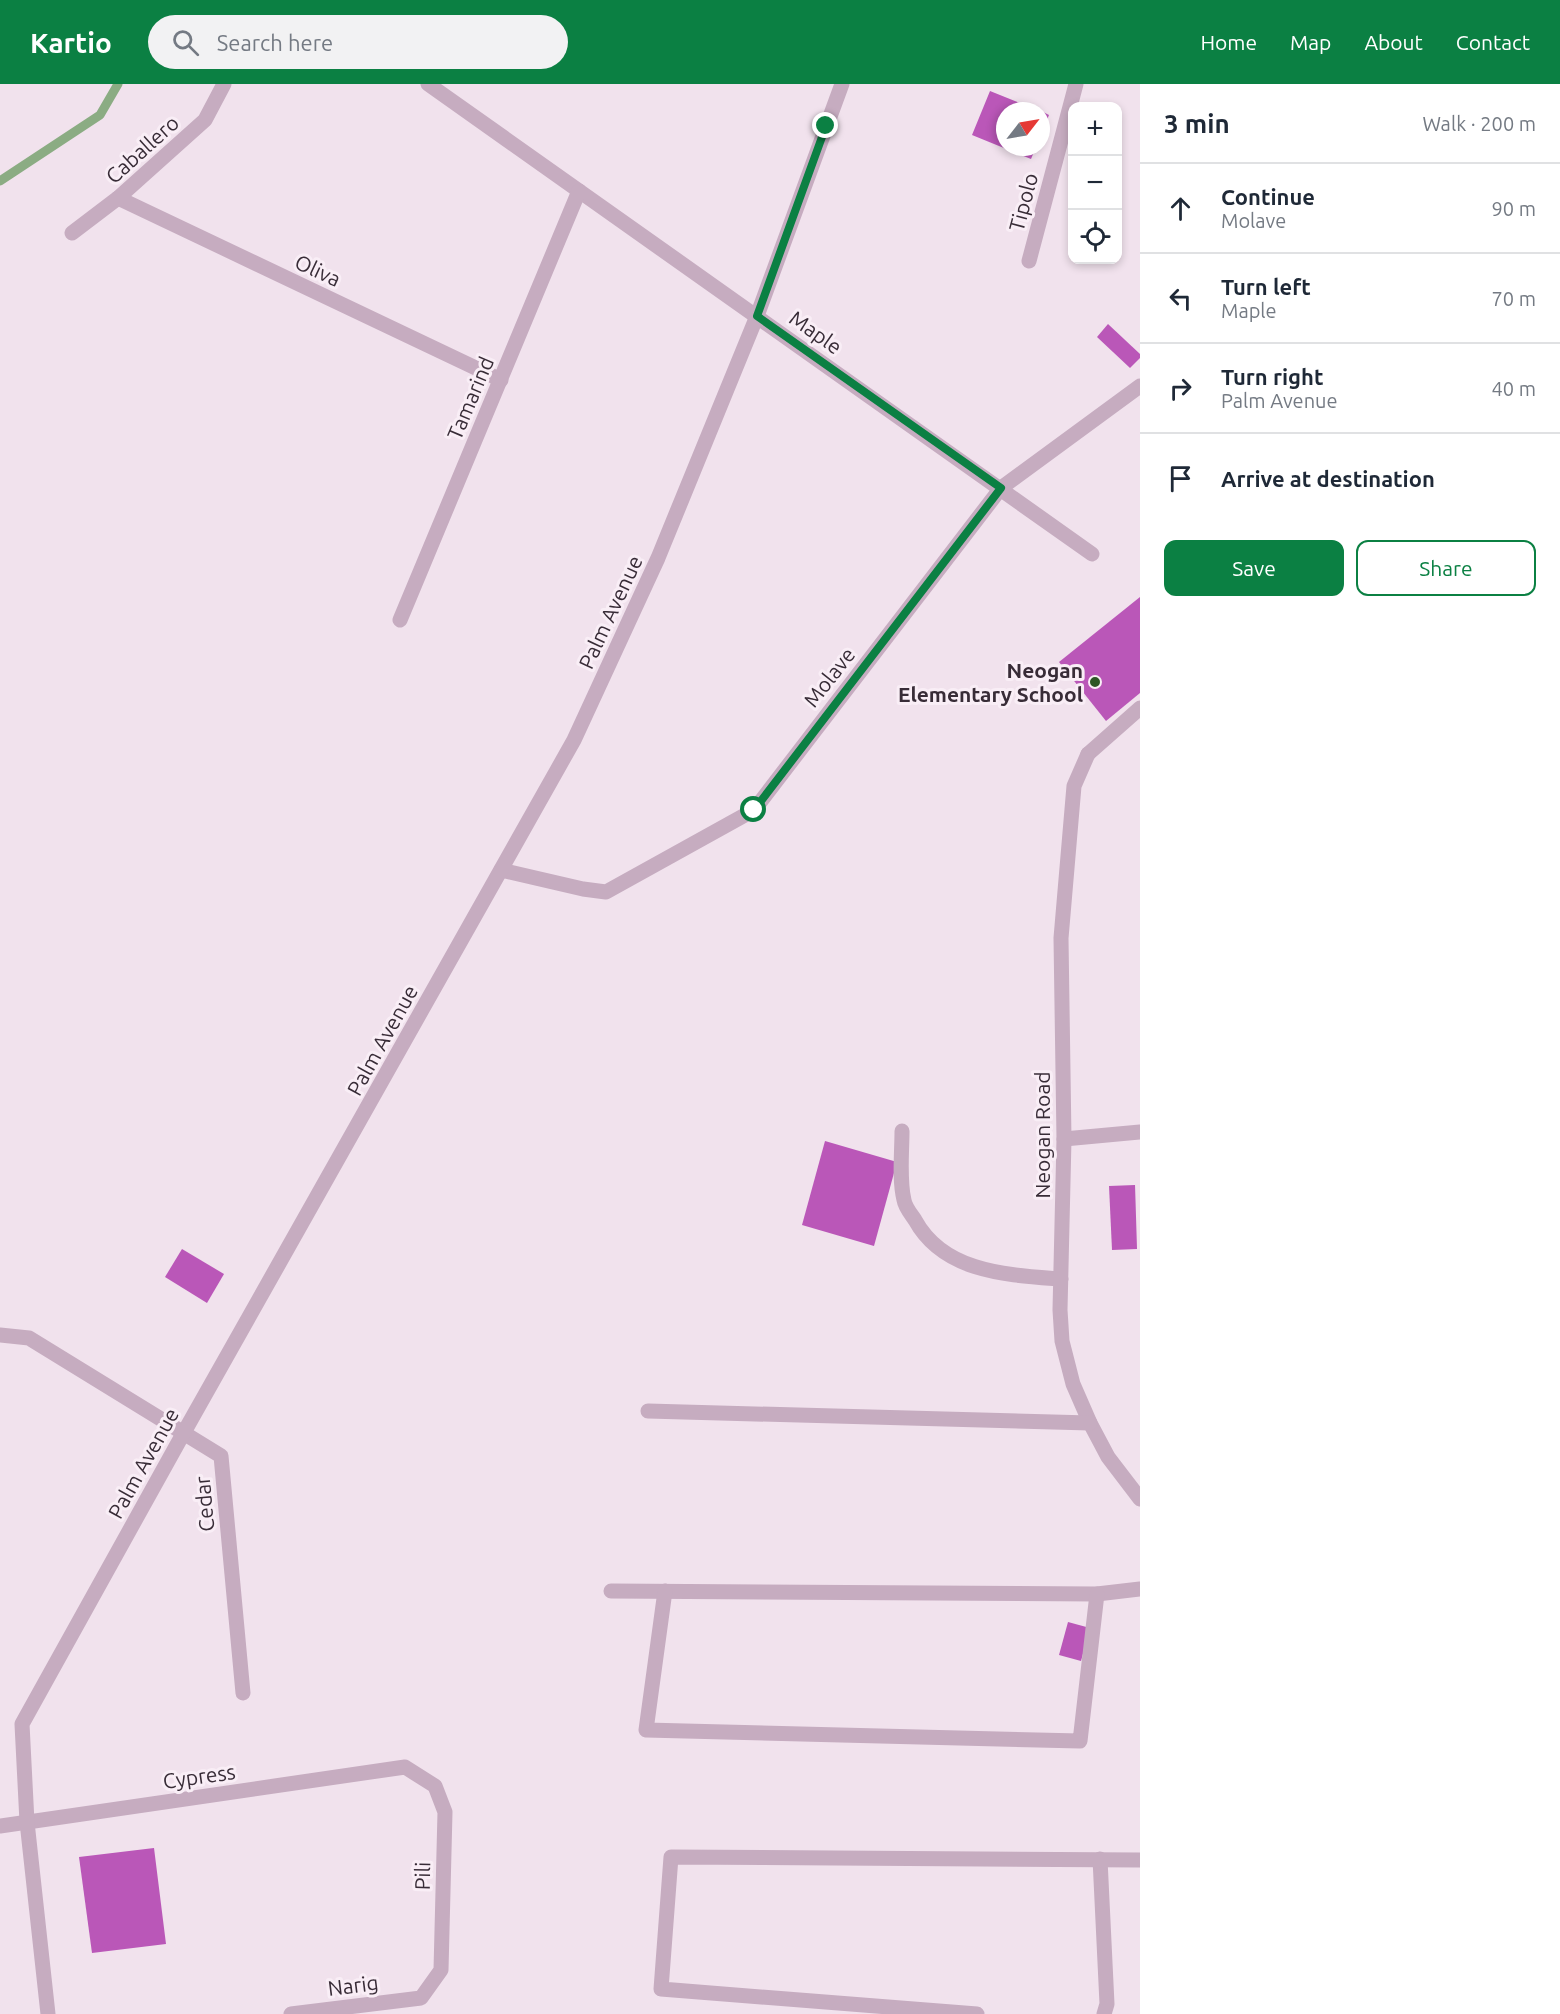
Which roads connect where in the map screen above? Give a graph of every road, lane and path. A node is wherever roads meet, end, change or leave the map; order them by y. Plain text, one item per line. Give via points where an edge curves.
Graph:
1 (224, 84) edge
2 (428, 84) edge
3 (842, 84) edge
4 (1076, 84) edge
5 (579, 191) junction
6 (118, 198) junction
7 (72, 233) dead end
8 (1029, 261) dead end
9 (757, 316) junction
10 (501, 380) junction
11 (1140, 386) edge
12 (1001, 488) junction
13 (1092, 554) dead end
14 (400, 620) dead end
15 (1140, 708) edge
16 (501, 870) junction
17 (902, 1131) dead end
18 (1140, 1132) edge
19 (1064, 1139) junction
20 (1061, 1279) junction
21 (0, 1335) edge
22 (648, 1411) dead end
23 (1090, 1423) junction
24 (183, 1434) junction
25 (1140, 1499) edge
26 (1140, 1589) edge
27 (610, 1591) dead end
28 (665, 1591) junction
29 (1097, 1594) junction
30 (243, 1693) dead end
31 (405, 1767) joint
32 (27, 1822) junction
33 (0, 1826) edge
34 (1100, 1859) junction
35 (1140, 1860) edge
36 (421, 1998) joint
37 (48, 2014) edge
38 (291, 2014) edge
39 (977, 2014) edge
40 (1104, 2014) edge

1 - 6 street, Caballero via 206,120
2 - 5 street, Maple
3 - 9 street, Palm Avenue
4 - 8 street, Tipolo
5 - 9 street, Maple
5 - 10 street, Tamarind
6 - 7 street, Caballero
6 - 10 street, Oliva
9 - 12 street, Maple
9 - 16 street, Palm Avenue via 658,558 584,719
10 - 14 street, Tamarind
11 - 12 street, Molave
12 - 13 street, Maple
12 - 16 street, Molave via 754,810 606,892
15 - 19 street, Neogan Road via 1088,754 1074,786 1061,938
16 - 24 street, Palm Avenue
17 - 20 street via 904,1201 920,1229 947,1256 1011,1275
18 - 19 street
19 - 20 street, Neogan Road
20 - 23 street, Neogan Road via 1062,1341 1073,1384
21 - 24 street, Cedar via 29,1338
22 - 23 street
23 - 25 street, Neogan Road via 1108,1457
24 - 30 street, Cedar via 220,1456
24 - 32 street, Palm Avenue via 22,1724
26 - 29 street
27 - 28 street
28 - 29 street
28 - 29 street via 646,1730 1080,1741
31 - 32 street, Cypress
31 - 36 street, Pili via 435,1786 445,1812 441,1970
32 - 33 street, Cypress
32 - 37 street, Palm Avenue
34 - 35 street
34 - 39 street via 671,1857 661,1989
34 - 40 street via 1107,2004
36 - 38 street, Narig

